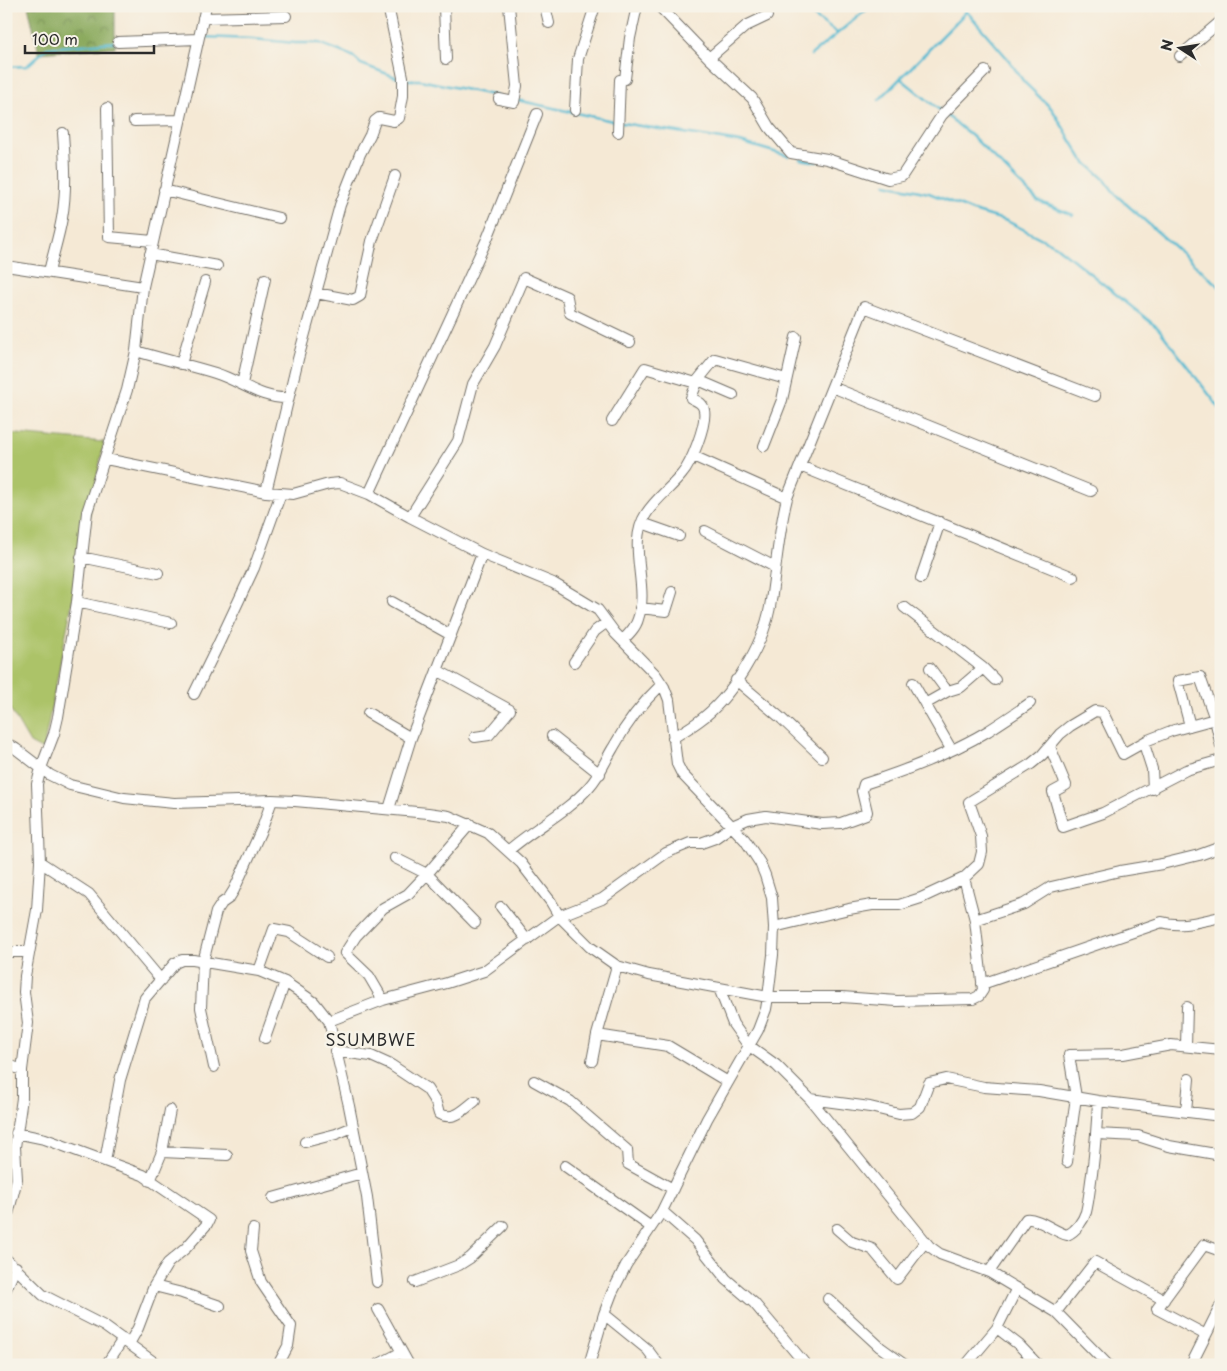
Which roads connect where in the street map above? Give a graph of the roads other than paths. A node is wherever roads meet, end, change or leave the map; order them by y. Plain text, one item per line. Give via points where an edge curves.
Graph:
1 (206, 6) edge
2 (388, 6) edge
3 (444, 6) edge
4 (509, 6) edge
5 (545, 6) edge
6 (595, 6) edge
7 (636, 6) edge
8 (659, 6) edge
9 (286, 16) dead end
10 (767, 16) dead end
11 (203, 18) junction
12 (1221, 21) edge
13 (549, 23) dead end
14 (198, 39) junction
15 (118, 42) dead end
16 (1180, 56) dead end
17 (708, 58) junction
18 (446, 59) dead end
19 (985, 71) dead end
20 (500, 100) dead end
21 (107, 108) dead end
22 (575, 110) dead end
23 (537, 114) dead end
24 (180, 120) junction
25 (134, 121) dead end
26 (618, 126) dead end
27 (63, 133) dead end
28 (395, 176) dead end
29 (164, 190) junction
30 (279, 218) dead end
31 (153, 241) junction
32 (150, 254) junction
33 (6, 266) edge
34 (217, 266) dead end
35 (49, 272) junction
36 (265, 279) dead end
37 (205, 282) dead end
38 (143, 287) junction
39 (316, 293) junction
40 (796, 337) dead end
41 (630, 342) dead end
42 (136, 351) junction
43 (181, 364) junction
44 (786, 379) junction
45 (697, 382) junction
46 (242, 384) junction
47 (832, 387) junction
48 (733, 395) dead end
49 (1095, 396) dead end
50 (288, 398) junction
51 (612, 421) dead end
52 (764, 446) dead end
53 (692, 456) junction
54 (106, 459) junction
55 (800, 466) junction
56 (1091, 491) dead end
57 (266, 492) junction
58 (281, 493) junction
59 (369, 494) junction
60 (787, 498) junction
61 (410, 517) junction
62 (940, 522) junction
63 (642, 523) junction
64 (704, 531) dead end
65 (679, 536) dead end
66 (482, 554) junction
67 (81, 557) junction
68 (775, 567) junction
69 (158, 573) dead end
70 (1073, 576) dead end
71 (921, 578) dead end
72 (672, 592) dead end
73 (77, 602) junction
74 (392, 602) dead end
75 (904, 607) dead end
76 (640, 608) junction
77 (607, 622) junction
78 (171, 623) dead end
79 (451, 635) junction
80 (623, 640) junction
81 (574, 662) dead end
82 (930, 668) dead end
83 (983, 668) junction
84 (437, 670) junction
85 (736, 680) junction
86 (995, 680) dead end
87 (913, 682) dead end
88 (662, 684) junction
89 (948, 690) junction
90 (194, 694) dead end
91 (925, 704) junction
92 (1030, 704) dead end
93 (368, 712) dead end
94 (1215, 719) junction
95 (1190, 726) junction
96 (552, 736) dead end
97 (474, 737) dead end
98 (411, 738) junction
99 (673, 738) junction
100 (6, 743) edge
101 (1144, 744) junction
102 (1221, 746) edge
103 (1050, 747) junction
104 (951, 749) junction
105 (822, 757) dead end
106 (1221, 760) edge
107 (41, 768) junction
108 (600, 774) junction
109 (1153, 788) junction
110 (272, 800) junction
111 (389, 810) junction
112 (470, 824) junction
113 (732, 826) junction
114 (1220, 846) edge
115 (508, 851) junction
116 (395, 858) dead end
117 (40, 862) junction
118 (427, 874) junction
119 (964, 878) junction
120 (501, 907) dead end
121 (559, 916) junction
122 (1221, 917) edge
123 (975, 920) junction
124 (475, 923) dead end
125 (774, 927) junction
126 (527, 940) junction
127 (6, 952) edge
128 (28, 952) junction
129 (327, 957) dead end
130 (203, 962) junction
131 (617, 966) junction
132 (259, 971) junction
133 (161, 980) junction
134 (285, 982) junction
135 (982, 984) junction
136 (719, 988) junction
137 (768, 997) junction
138 (384, 1000) junction
139 (1187, 1007) dead end
140 (329, 1021) junction
141 (597, 1035) junction
142 (266, 1038) dead end
143 (748, 1046) junction
144 (1186, 1046) junction
145 (1221, 1050) edge
146 (335, 1051) junction
147 (592, 1062) dead end
148 (6, 1064) edge
149 (214, 1067) dead end
150 (22, 1070) junction
151 (1189, 1078) dead end
152 (534, 1081) dead end
153 (728, 1082) junction
154 (1076, 1097) junction
155 (810, 1099) junction
156 (475, 1101) dead end
157 (1098, 1101) junction
158 (170, 1110) dead end
159 (1186, 1112) junction
160 (1221, 1116) edge
161 (353, 1127) junction
162 (16, 1133) junction
163 (1096, 1134) junction
164 (305, 1142) dead end
165 (162, 1152) junction
166 (227, 1155) dead end
167 (1221, 1155) edge
168 (105, 1161) junction
169 (1067, 1162) dead end
170 (565, 1166) dead end
171 (362, 1173) junction
172 (150, 1181) junction
173 (673, 1189) junction
174 (273, 1198) dead end
175 (662, 1211) junction
176 (6, 1222) edge
177 (502, 1226) dead end
178 (651, 1227) junction
179 (253, 1229) dead end
180 (837, 1229) dead end
181 (925, 1242) junction
182 (1221, 1251) edge
183 (6, 1259) edge
184 (16, 1267) junction
185 (989, 1272) junction
186 (378, 1282) dead end
187 (415, 1282) dead end
188 (154, 1286) junction
189 (1017, 1288) junction
190 (6, 1289) edge
191 (828, 1299) dead end
192 (1164, 1300) junction
193 (1221, 1305) edge
194 (220, 1306) dead end
195 (378, 1309) dead end
196 (1056, 1312) junction
197 (604, 1314) junction
198 (997, 1328) junction
199 (1206, 1335) junction
200 (126, 1342) junction
201 (402, 1352) junction
202 (972, 1363) edge
203 (106, 1365) edge
204 (158, 1365) edge
205 (278, 1365) edge
206 (377, 1365) edge
207 (409, 1365) edge
208 (588, 1365) edge
209 (658, 1365) edge
210 (806, 1365) edge
211 (905, 1365) edge
212 (1038, 1365) edge
213 (1108, 1365) edge
214 (1191, 1365) edge

1 - 11 street
2 - 39 street via 403,80 404,96 399,118 394,121 376,120 340,206
3 - 18 street
4 - 20 street via 517,86 514,100
5 - 13 street
6 - 22 street via 578,59
7 - 26 street via 625,79 620,80
8 - 17 street
9 - 11 street
10 - 17 street via 746,26
11 - 14 street
12 - 16 street
14 - 15 street
14 - 24 street
17 - 19 street via 752,98 769,127 791,153 827,159 888,179 902,176 944,113
21 - 31 street via 109,237
23 - 59 street via 488,238
24 - 25 street
24 - 29 street
27 - 35 street via 64,203
28 - 39 street via 372,241 360,296 353,300
29 - 30 street
29 - 31 street
31 - 32 street
32 - 34 street
32 - 38 street
33 - 35 street
35 - 38 street
36 - 46 street
37 - 43 street
38 - 42 street
39 - 50 street
40 - 44 street
41 - 61 street via 570,313 567,297 524,278 495,346 473,384 458,441
42 - 43 street
42 - 54 street
43 - 46 street
44 - 45 street via 714,360
44 - 52 street via 782,400
45 - 48 street
45 - 51 street via 646,368
45 - 53 street via 691,398 702,404 705,420
46 - 50 street via 277,399
47 - 49 street via 864,307
47 - 55 street
47 - 56 street
50 - 57 street
53 - 60 street
53 - 63 street via 683,474 665,490 645,514
54 - 57 street
54 - 67 street via 87,512
55 - 60 street
55 - 62 street
57 - 58 street
58 - 59 street via 293,494 340,483
58 - 90 street via 254,568
59 - 61 street
60 - 68 street
61 - 66 street
62 - 70 street
62 - 71 street
63 - 65 street
63 - 76 street via 638,534
64 - 68 street
66 - 77 street via 553,583 598,610
66 - 79 street
67 - 69 street
67 - 73 street
68 - 85 street via 770,609 762,638
72 - 76 street via 666,611
73 - 78 street
73 - 107 street via 54,734
74 - 79 street
75 - 83 street
76 - 80 street via 635,626
77 - 80 street
77 - 81 street via 595,631
79 - 84 street
80 - 88 street
82 - 89 street
83 - 86 street
83 - 89 street via 961,687
84 - 97 street via 510,710 489,735
84 - 98 street
85 - 99 street via 700,720
85 - 105 street
87 - 91 street
88 - 99 street via 669,700
88 - 108 street via 637,709
89 - 91 street
91 - 104 street
92 - 104 street via 987,732
93 - 98 street
94 - 95 street
94 - 95 street via 1200,677 1178,682
94 - 102 street
95 - 101 street
96 - 108 street
98 - 111 street
99 - 113 street via 676,764 682,774
100 - 107 street
101 - 103 street via 1123,754 1102,712 1094,711 1060,734
101 - 109 street via 1152,769
103 - 109 street via 1066,785 1053,792 1063,826 1103,813
103 - 119 street via 1031,764 968,802 981,836 982,852 979,864
104 - 113 street via 864,784 862,791 867,812 858,818 822,824 766,816
106 - 109 street via 1186,770
107 - 110 street via 70,785 144,801
107 - 117 street via 37,784
108 - 115 street via 552,820
110 - 111 street
110 - 130 street via 260,835 234,890 216,912
111 - 112 street via 428,812
112 - 115 street via 488,833
112 - 118 street
113 - 121 street via 715,838 666,852 602,899
113 - 125 street via 745,840 765,875 772,898
114 - 123 street via 1199,855 1052,887 1024,904
115 - 121 street via 532,877
116 - 118 street
117 - 128 street via 37,910
117 - 133 street via 89,894
118 - 124 street
118 - 138 street via 408,894 383,908 356,936 345,954 369,976
119 - 123 street
119 - 125 street via 899,905 849,909
120 - 126 street
121 - 126 street
121 - 131 street via 590,947
122 - 135 street via 1191,924 1162,922
123 - 135 street
125 - 137 street
126 - 138 street via 484,970
127 - 128 street
128 - 150 street via 24,992 28,1023
129 - 132 street via 289,932 274,928
130 - 132 street
130 - 133 street via 182,960 175,963
130 - 149 street via 201,1008
131 - 136 street
131 - 141 street
132 - 134 street
133 - 168 street via 146,998 138,1018 120,1080
134 - 140 street via 314,1002
134 - 142 street
135 - 137 street via 979,996 972,999 897,1001
136 - 137 street
136 - 143 street via 733,1024
137 - 143 street via 758,1030
138 - 140 street
139 - 144 street
140 - 146 street
141 - 147 street
141 - 153 street via 668,1046
143 - 153 street
143 - 155 street via 776,1065
144 - 145 street
144 - 154 street via 1171,1045 1122,1054 1069,1055
146 - 156 street via 371,1056 391,1065 427,1089 440,1114 447,1117 455,1116
146 - 161 street
148 - 150 street
150 - 162 street via 22,1098
151 - 159 street
152 - 173 street via 570,1101 619,1142 627,1150 628,1164
153 - 173 street
154 - 155 street via 984,1087 946,1079 929,1083 920,1107 912,1113 899,1114
154 - 157 street
154 - 169 street
155 - 181 street
157 - 159 street
157 - 163 street
158 - 165 street
159 - 160 street
161 - 164 street
161 - 171 street
162 - 168 street via 45,1139
162 - 176 street via 17,1180
163 - 167 street via 1138,1136 1168,1146
163 - 185 street via 1086,1212 1081,1223 1067,1235 1026,1219
165 - 166 street
165 - 172 street
168 - 172 street via 143,1175
170 - 178 street
171 - 174 street
171 - 186 street
172 - 188 street via 209,1220 186,1248 168,1263
173 - 175 street
175 - 178 street
175 - 210 street via 695,1240 726,1279 754,1302
177 - 187 street via 459,1266
178 - 197 street via 626,1266
179 - 205 street via 251,1251 260,1282 291,1326 288,1346
180 - 181 street via 852,1242 872,1249 897,1279
181 - 185 street via 940,1254
182 - 192 street via 1204,1245
183 - 184 street
184 - 190 street
184 - 200 street via 43,1295 104,1326
185 - 189 street
188 - 194 street
188 - 200 street via 138,1328
189 - 196 street
189 - 198 street
191 - 211 street via 880,1347
192 - 196 street via 1095,1262
192 - 199 street via 1157,1309
193 - 199 street
195 - 201 street
196 - 213 street
197 - 208 street
197 - 209 street via 647,1349
198 - 202 street
198 - 212 street
199 - 214 street
200 - 203 street
200 - 204 street
201 - 206 street
201 - 207 street

